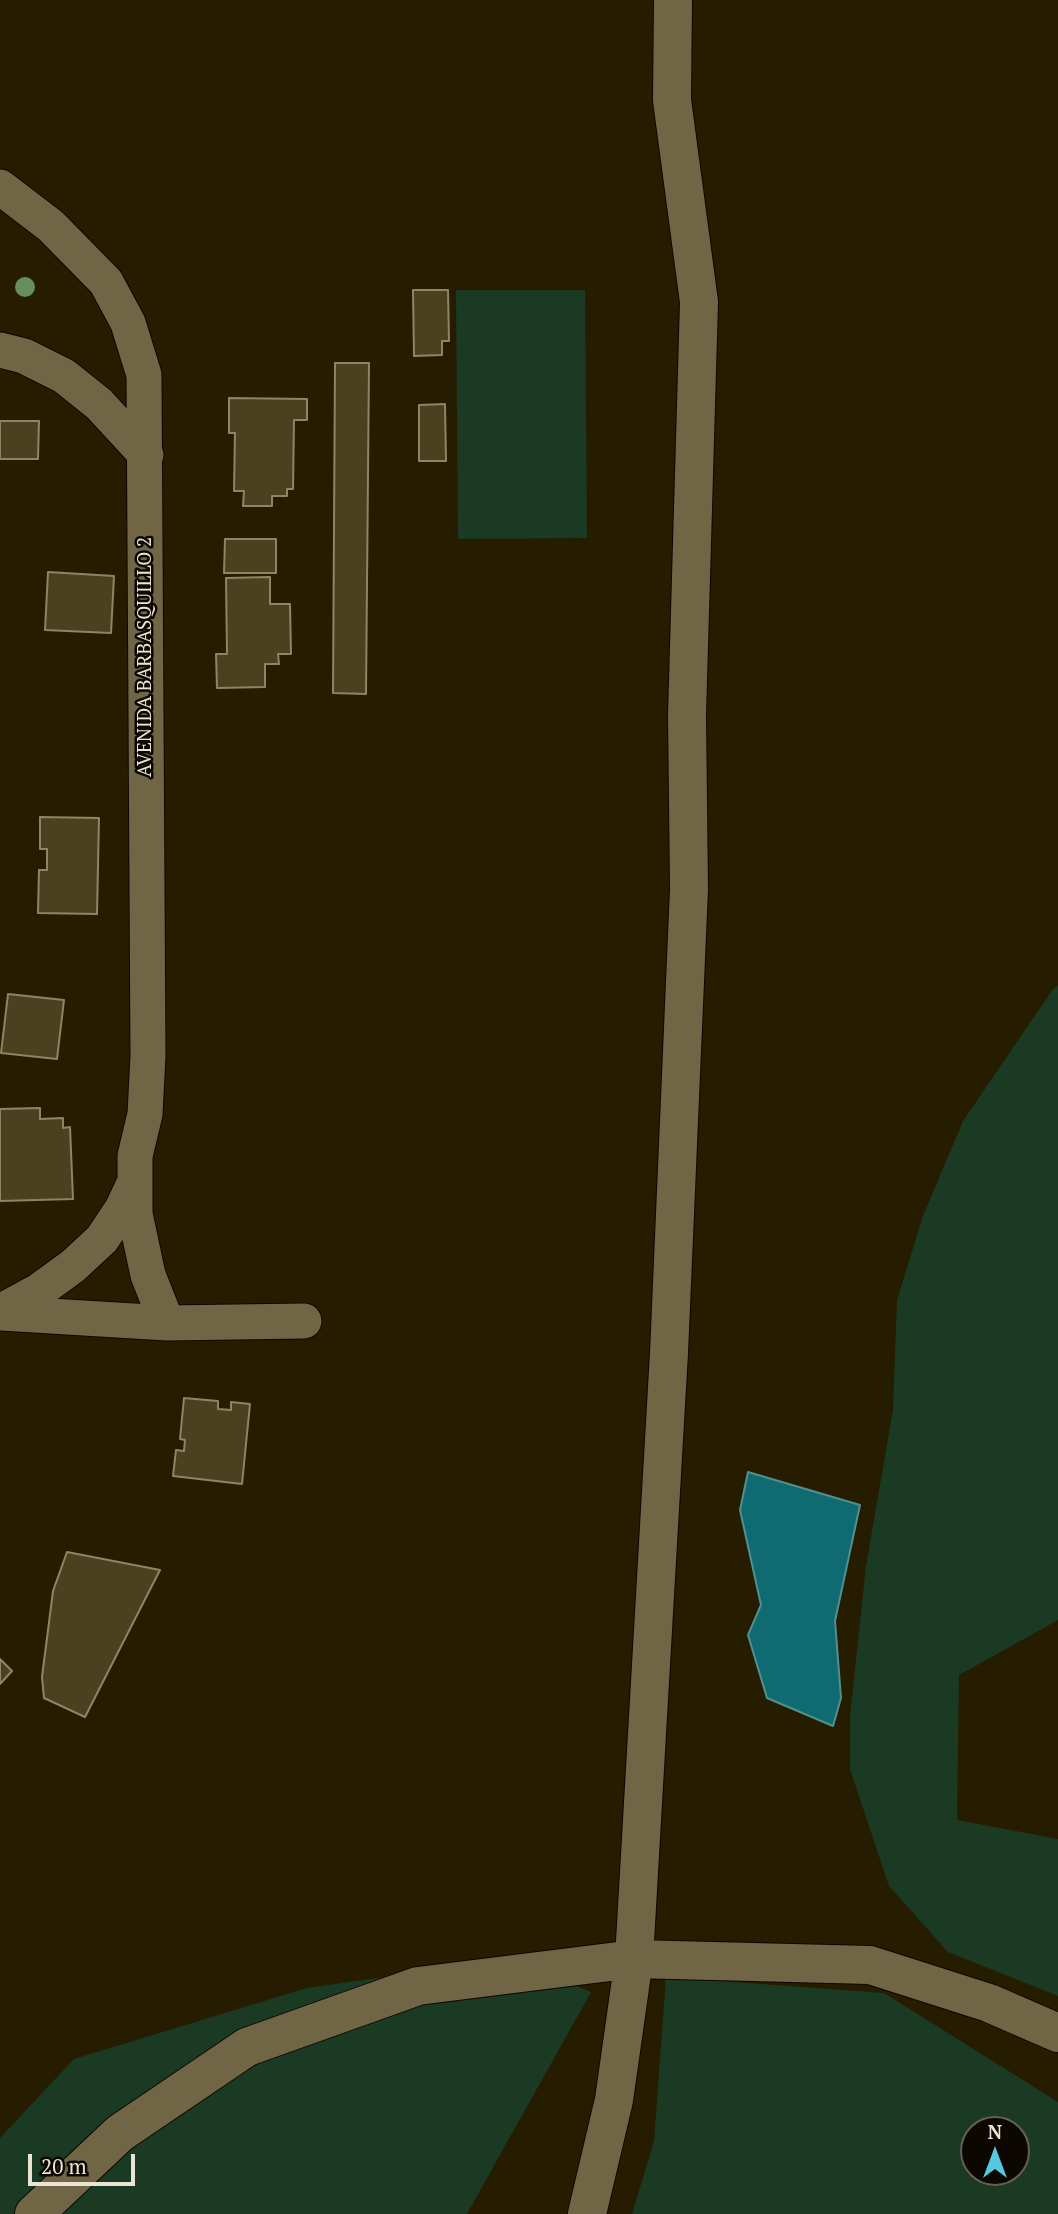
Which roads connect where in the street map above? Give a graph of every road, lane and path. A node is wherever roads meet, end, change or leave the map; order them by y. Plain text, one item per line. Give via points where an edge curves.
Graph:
1 (673, 0) edge
2 (0, 187) edge
3 (0, 350) edge
4 (146, 455) junction
5 (135, 1181) junction
6 (0, 1312) edge
7 (304, 1321) dead end
8 (167, 1323) junction
9 (634, 1959) junction
10 (1058, 2033) edge
11 (34, 2214) edge
12 (587, 2214) edge

1 - 9 street via 672,100 699,302 687,715 689,889 668,1366
2 - 4 street, AVENIDA BARBASQUILLO 2 via 51,226 106,282 128,323 144,375
3 - 4 street via 64,376 99,404
4 - 5 street, AVENIDA BARBASQUILLO 2 via 148,1056
5 - 6 street via 102,1239 40,1290
5 - 8 street, AVENIDA BARBASQUILLO 2 via 135,1214 148,1275
6 - 8 street
7 - 8 street
9 - 10 street via 870,1965 989,2003
9 - 11 street via 418,1986 247,2047 120,2133
9 - 12 street via 614,2100

